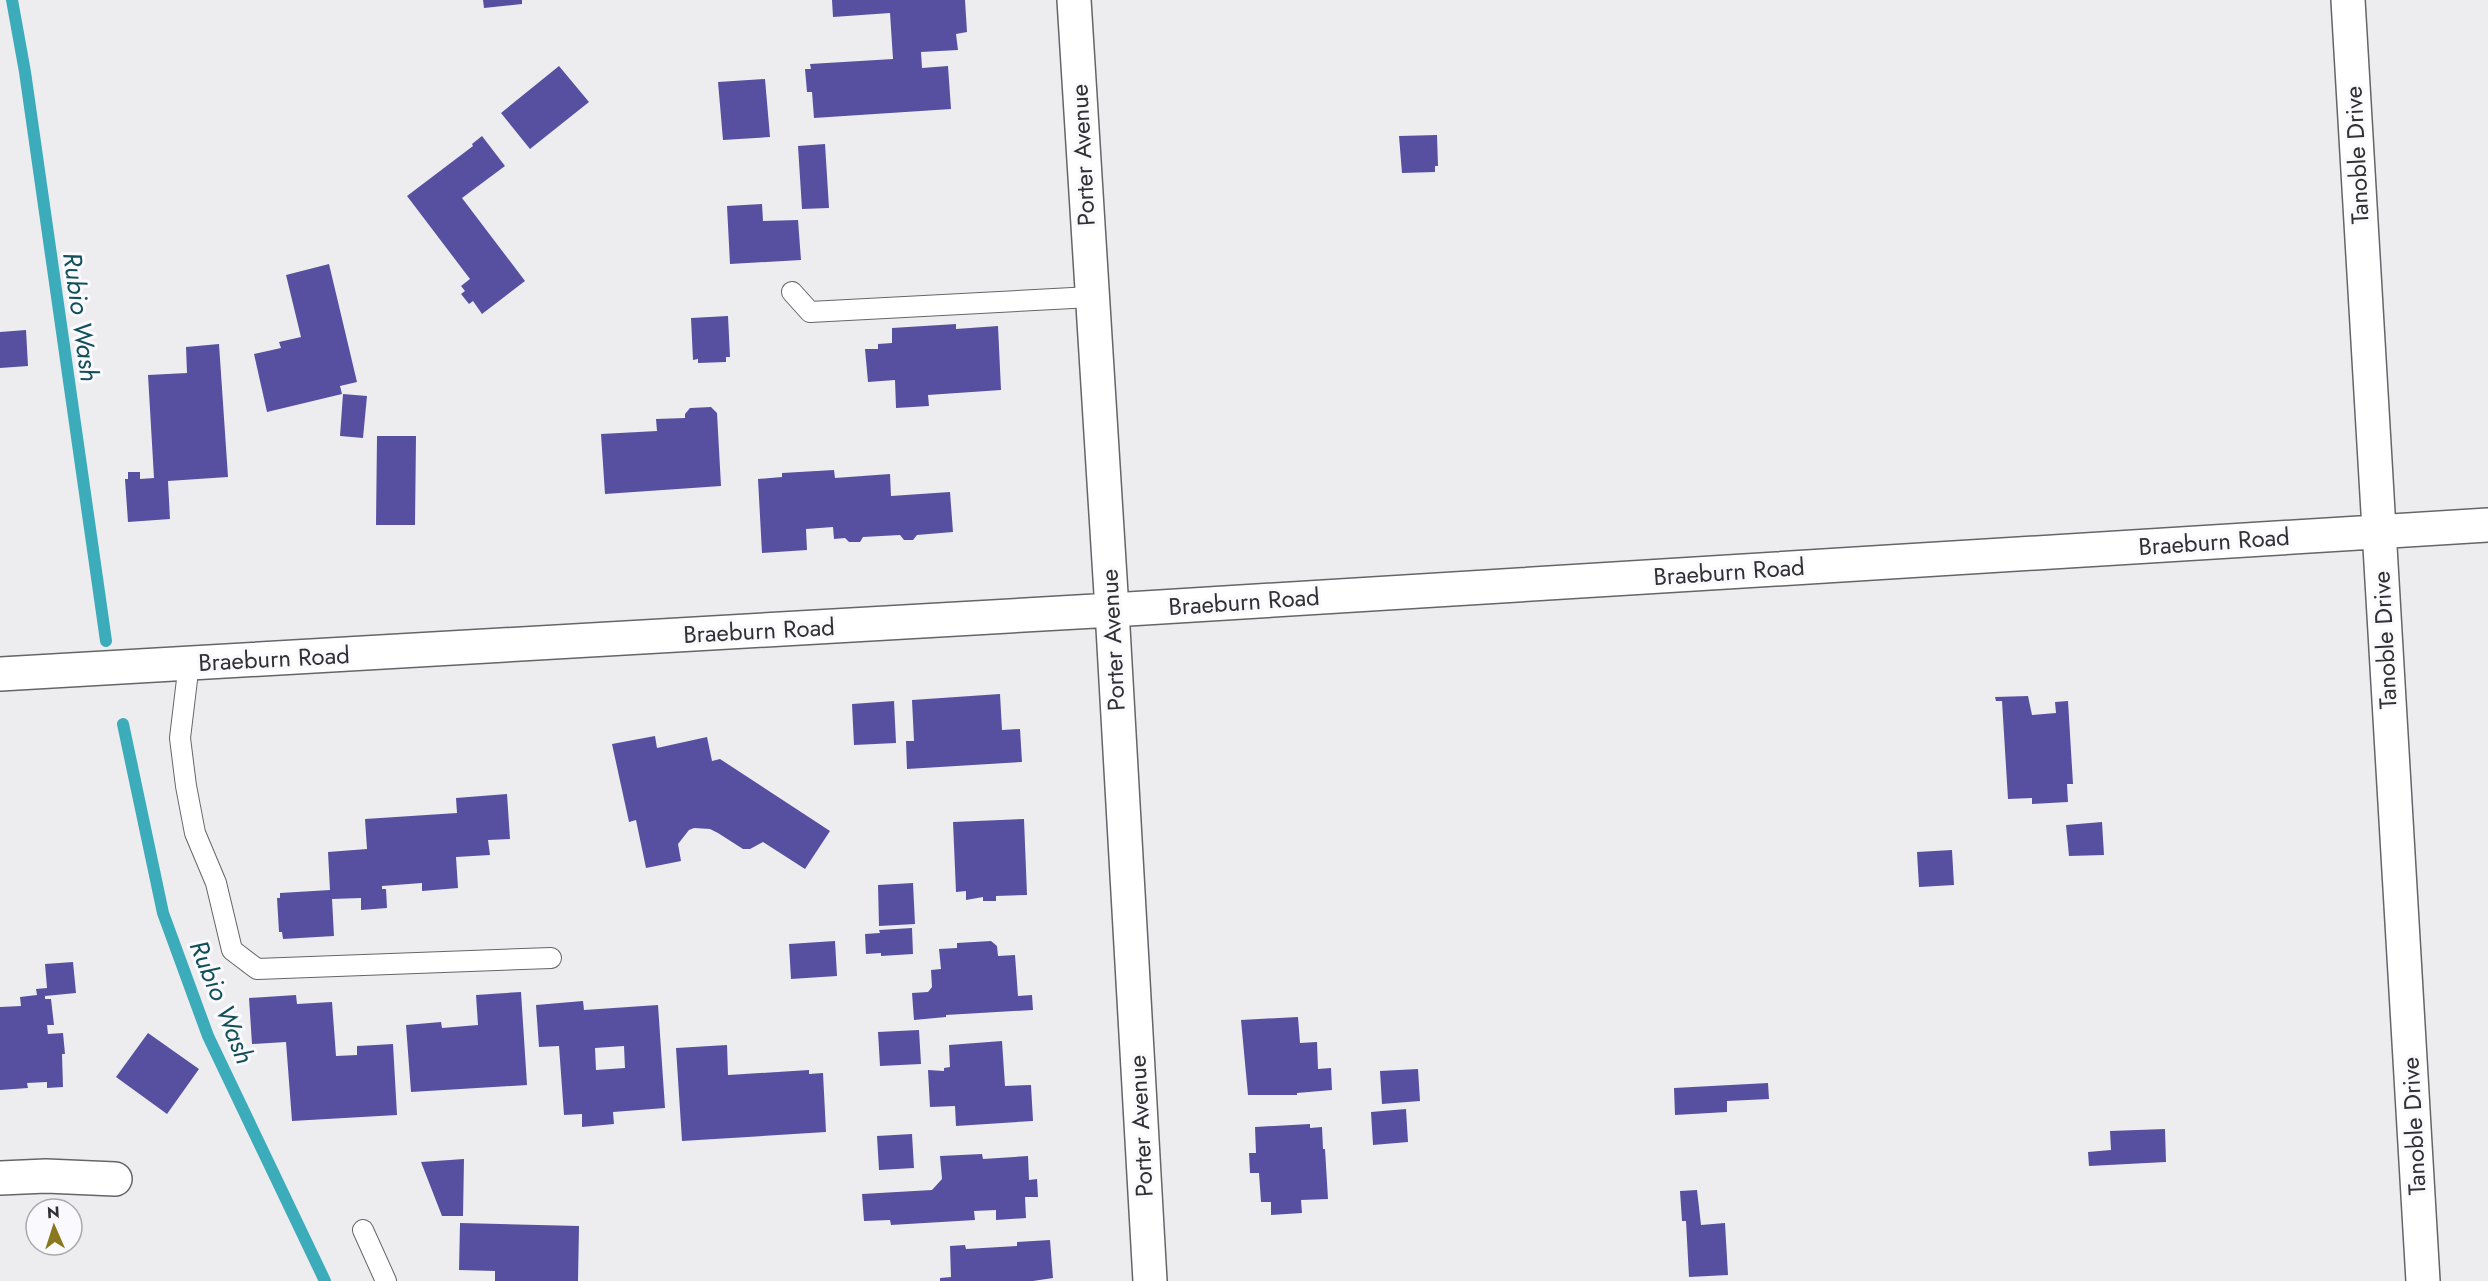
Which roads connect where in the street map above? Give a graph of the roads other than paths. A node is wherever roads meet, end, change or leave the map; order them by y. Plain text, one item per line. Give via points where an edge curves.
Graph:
1 (1074, 0) edge
2 (2348, 0) edge
3 (792, 292) dead end
4 (1091, 297) junction
5 (2488, 525) edge
6 (2379, 531) junction
7 (1112, 610) junction
8 (189, 663) junction
9 (0, 674) edge
10 (551, 958) dead end
11 (0, 1178) edge
12 (115, 1179) dead end
13 (363, 1230) dead end
14 (386, 1281) edge
15 (1150, 1281) edge
16 (2423, 1281) edge

1 - 4 street, Porter Avenue
2 - 6 street, Tanoble Drive
3 - 4 lane via 810,312
4 - 7 street, Porter Avenue
5 - 6 street, Braeburn Road
6 - 7 street, Braeburn Road
6 - 16 street, Tanoble Drive
7 - 8 street, Braeburn Road
7 - 15 street, Porter Avenue
8 - 9 street, Braeburn Road
8 - 10 lane via 180,738 186,786 195,833 216,882 232,950 257,969
11 - 12 street
13 - 14 lane

